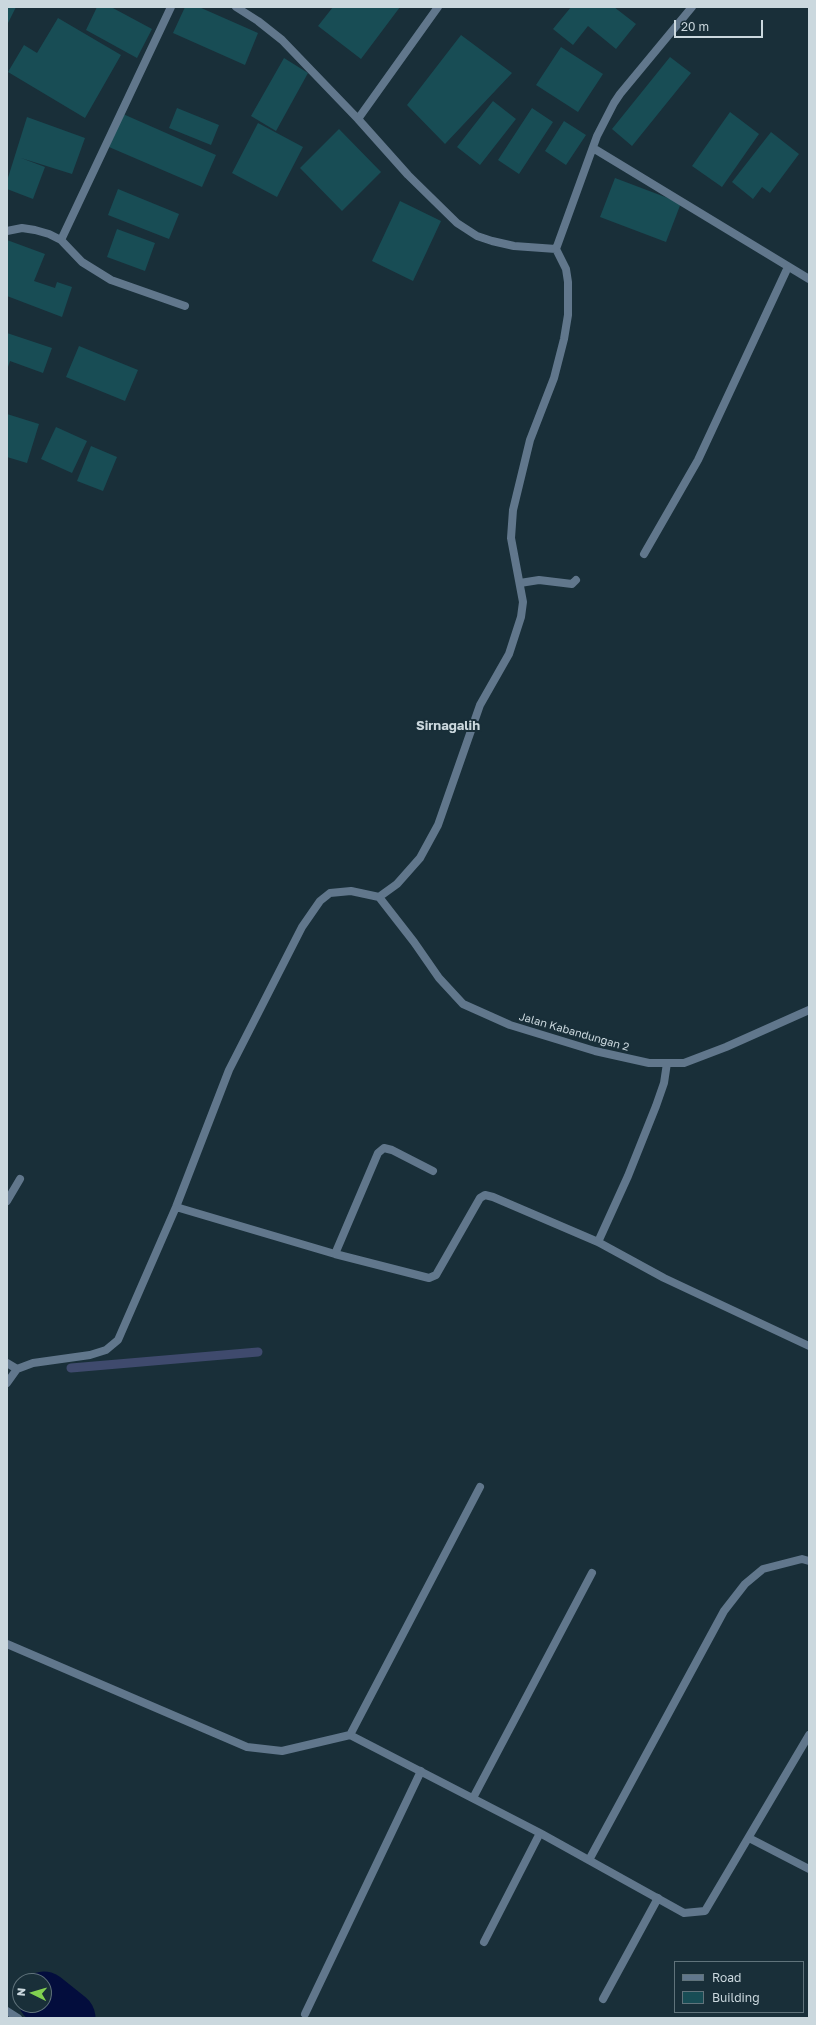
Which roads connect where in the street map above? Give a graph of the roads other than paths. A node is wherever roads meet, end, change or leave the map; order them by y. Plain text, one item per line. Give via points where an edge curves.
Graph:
1 (171, 7) edge
2 (236, 7) edge
3 (438, 7) edge
4 (692, 7) edge
5 (358, 118) junction
6 (593, 148) junction
7 (7, 231) edge
8 (61, 240) junction
9 (556, 249) junction
10 (788, 267) junction
11 (809, 279) edge
12 (184, 306) dead end
13 (644, 554) dead end
14 (576, 580) dead end
15 (520, 583) junction
16 (379, 897) junction
17 (809, 1010) edge
18 (667, 1063) junction
19 (433, 1171) dead end
20 (20, 1180) dead end
21 (7, 1201) edge
22 (176, 1207) junction
23 (598, 1242) junction
24 (335, 1254) junction
25 (809, 1346) edge
26 (7, 1363) edge
27 (17, 1369) junction
28 (7, 1383) edge
29 (480, 1487) dead end
30 (809, 1562) edge
31 (592, 1573) dead end
32 (7, 1644) edge
33 (350, 1735) junction
34 (809, 1735) edge
35 (421, 1771) junction
36 (473, 1798) junction
37 (540, 1833) junction
38 (749, 1838) junction
39 (589, 1860) junction
40 (809, 1869) edge
41 (658, 1898) junction
42 (484, 1942) dead end
43 (603, 1999) dead end
44 (7, 2011) edge
45 (305, 2014) dead end
46 (18, 2018) edge

1 - 8 street
2 - 5 street via 282,40
3 - 5 street
4 - 6 street via 620,94
5 - 9 street via 408,175 467,230 477,236 514,246
6 - 9 street
6 - 10 street
7 - 8 street via 22,228 35,230
8 - 12 street via 82,262 111,280
9 - 15 street via 566,269 568,315 554,378 530,440 513,510 512,538
10 - 11 street
10 - 13 street via 698,460
14 - 15 street via 572,584 539,580
15 - 16 street via 523,602 518,633 500,673 480,705 438,825 420,858 397,884
16 - 18 street, Jalan Kabandungan 2 via 439,978 463,1004 510,1025 595,1051 649,1063
16 - 22 street via 351,891 330,893 320,901 302,927 229,1070
17 - 18 street, Jalan Kabandungan 2 via 684,1063
18 - 23 street via 664,1083 656,1106
19 - 24 street via 392,1150 384,1148 378,1153
20 - 21 street
22 - 24 street
22 - 27 street via 118,1340 106,1350 90,1355 41,1361
23 - 24 street via 493,1197 485,1196 476,1203 436,1275 429,1278
23 - 25 street via 664,1278
26 - 27 street
27 - 28 street
29 - 33 street
30 - 39 street via 802,1559 763,1569 745,1584 724,1612
31 - 36 street
32 - 33 street via 247,1747 282,1751
33 - 35 street
34 - 38 street
35 - 36 street
35 - 45 street
36 - 37 street
37 - 39 street
37 - 42 street
38 - 40 street
38 - 41 street via 705,1911 684,1913
39 - 41 street
41 - 43 street
44 - 46 street

